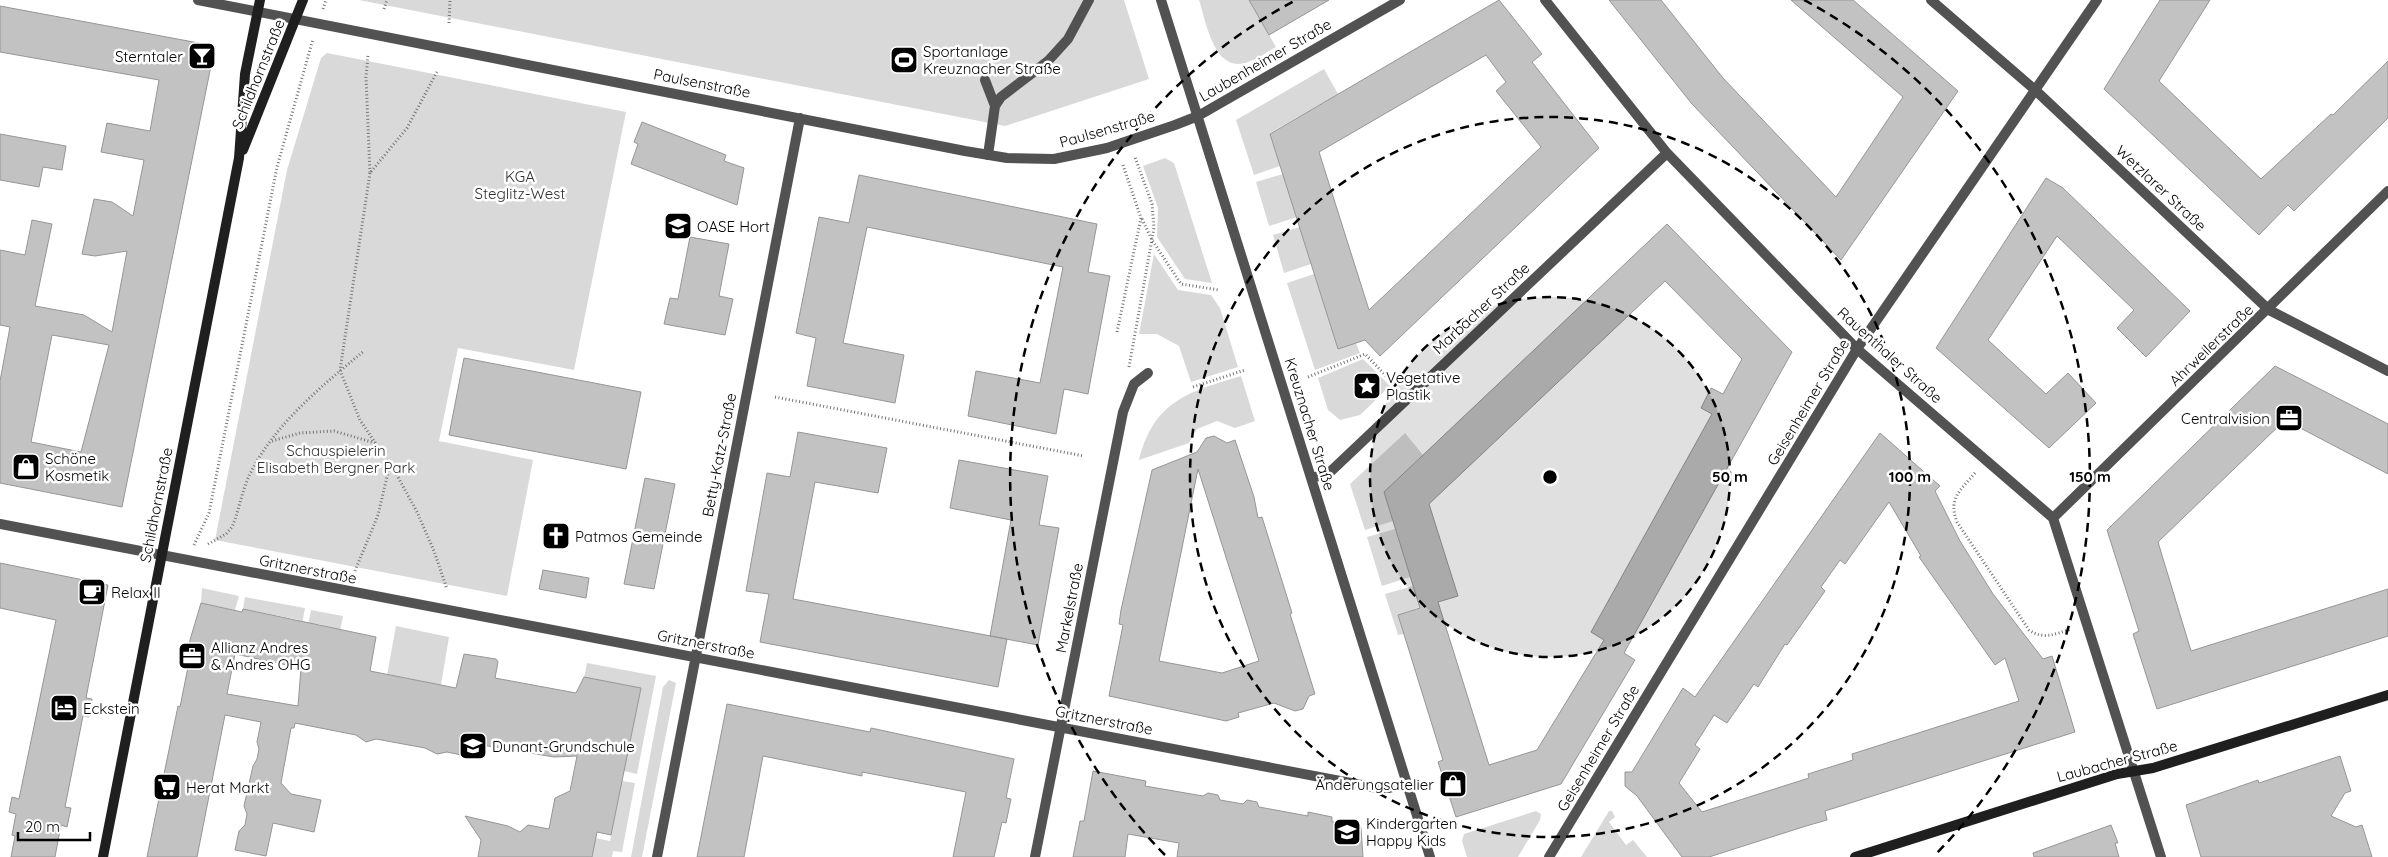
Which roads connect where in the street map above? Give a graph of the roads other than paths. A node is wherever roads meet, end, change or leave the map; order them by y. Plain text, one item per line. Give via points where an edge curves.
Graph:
1 (198, 0) edge
2 (260, 0) edge
3 (303, 0) edge
4 (1089, 0) edge
5 (1161, 0) edge
6 (1400, 0) edge
7 (1545, 0) edge
8 (1931, 0) edge
9 (2097, 0) edge
10 (257, 12) junction
11 (296, 20) junction
12 (985, 80) dead end
13 (2034, 90) junction
14 (995, 106) junction
15 (1198, 116) junction
16 (800, 118) junction
17 (1667, 153) junction
18 (988, 155) junction
19 (239, 158) junction
20 (2388, 192) edge
21 (2269, 310) junction
22 (1857, 349) junction
23 (2388, 371) edge
24 (1148, 373) dead end
25 (1312, 478) junction
26 (2053, 518) junction
27 (0, 524) edge
28 (161, 556) junction
29 (696, 658) junction
30 (2388, 695) edge
31 (1060, 727) junction
32 (2134, 771) junction
33 (1406, 783) junction
34 (103, 857) edge
35 (657, 857) edge
36 (1035, 857) edge
37 (1430, 857) edge
38 (1549, 857) edge
39 (1855, 857) edge
40 (2161, 857) edge

1 - 10 street, Paulsenstraße
2 - 10 main road, Schildhornstraße
3 - 11 main road, Schildhornstraße
4 - 14 street via 1068,38 1048,61 1009,89
5 - 15 street, Kreuznacher Straße
6 - 15 street, Laubenheimer Straße
7 - 17 street, Rauenthaler Straße
8 - 13 street, Wetzlarer Straße
9 - 13 street, Geisenheimer Straße
10 - 11 street, Paulsenstraße
10 - 19 main road, Schildhornstraße via 245,74
11 - 16 street, Paulsenstraße
11 - 19 main road, Schildhornstraße
12 - 14 street
13 - 21 street, Wetzlarer Straße
13 - 22 street, Geisenheimer Straße
14 - 18 street
15 - 18 street, Paulsenstraße via 1086,154 1027,160
15 - 25 street, Kreuznacher Straße
16 - 18 street, Paulsenstraße
16 - 29 street, Betty-Katz-Straße
17 - 22 street, Rauenthaler Straße
17 - 25 street, Marbacher Straße via 1329,472
19 - 28 main road, Schildhornstraße
20 - 21 street, Ahrweilerstraße
21 - 23 street, Wetzlarer Straße
21 - 26 street, Ahrweilerstraße
22 - 26 street, Rauenthaler Straße
22 - 38 street, Geisenheimer Straße
24 - 31 street, Markelstraße via 1134,384 1123,412
25 - 33 street, Kreuznacher Straße
26 - 32 street
27 - 28 street, Gritznerstraße
28 - 29 street, Gritznerstraße
28 - 34 main road, Schildhornstraße
29 - 31 street, Gritznerstraße
29 - 35 street, Betty-Katz-Straße
30 - 32 main road, Laubacher Straße via 2153,768
31 - 33 street, Gritznerstraße via 1377,788
31 - 36 street, Markelstraße
32 - 39 main road, Laubacher Straße
32 - 40 street
33 - 37 street, Kreuznacher Straße

